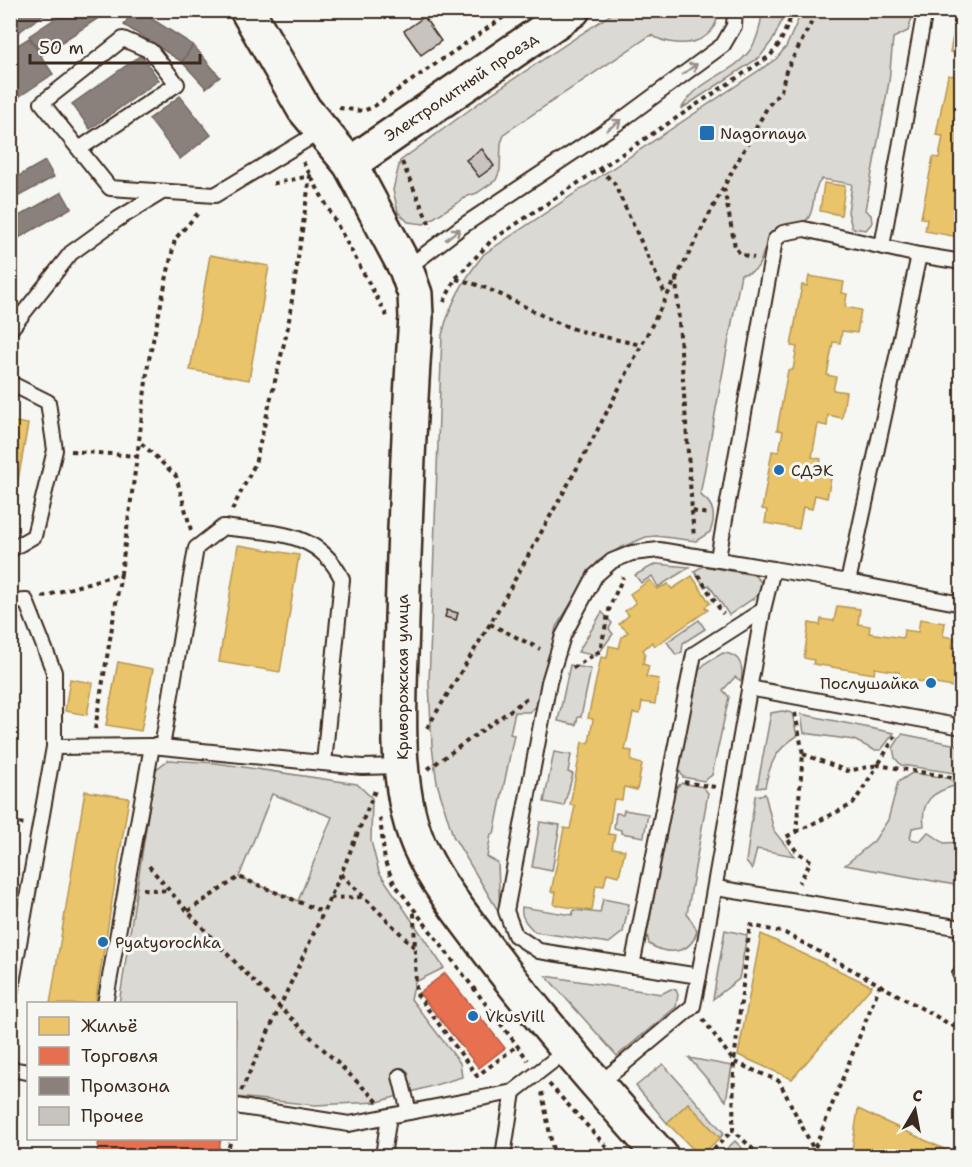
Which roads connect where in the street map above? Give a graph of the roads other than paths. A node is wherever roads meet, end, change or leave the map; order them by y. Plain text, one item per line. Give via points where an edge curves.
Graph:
1 (247, 10) edge
2 (573, 10) edge
3 (735, 10) edge
4 (925, 10) edge
5 (308, 139) junction
6 (79, 149) junction
7 (350, 164) junction
8 (162, 192) junction
9 (882, 246) junction
10 (919, 255) junction
11 (962, 262) edge
12 (406, 269) junction
13 (10, 330) edge
14 (10, 383) edge
15 (10, 550) edge
16 (718, 558) junction
17 (773, 569) junction
18 (848, 582) junction
19 (10, 602) edge
20 (962, 604) edge
21 (764, 610) junction
22 (749, 688) junction
23 (962, 727) edge
24 (54, 747) junction
25 (157, 747) junction
26 (324, 763) junction
27 (402, 765) junction
28 (716, 888) junction
29 (962, 928) edge
30 (632, 966) junction
31 (699, 976) junction
32 (10, 994) edge
33 (105, 1002) edge
34 (567, 1050) junction
35 (10, 1069) edge
36 (27, 1072) edge
37 (400, 1076) dead end
38 (598, 1085) junction
39 (513, 1092) junction
40 (237, 1106) edge
41 (409, 1112) junction
42 (389, 1116) junction
43 (382, 1156) edge
44 (503, 1156) edge
45 (661, 1156) edge

1 - 5 street, Криворожская улица via 304,110
2 - 7 street, Электролитный проезд
12 -> 3 lane via 723,45 734,26
4 - 9 lane
5 - 7 street, Криворожская улица
5 - 8 lane via 215,195
6 - 6 lane via 42,103 123,39 151,51 177,84
6 - 8 lane via 110,188
7 - 12 street, Криворожская улица
8 - 13 lane via 71,253
9 - 10 lane
9 - 16 lane via 804,229 783,233 775,240
10 - 11 lane
10 - 18 lane
12 - 27 street, Криворожская улица via 415,294 416,317 406,460
14 - 15 lane via 48,402 55,450 34,536
16 - 17 lane
16 - 30 lane via 658,550 632,553 612,561 595,576 563,636 549,682 507,911 515,934 539,951
17 - 18 lane
17 - 21 lane
18 - 20 lane
19 - 24 lane via 26,601 54,672
21 - 22 lane
21 - 30 lane via 694,654
22 - 23 lane
22 - 28 lane
24 - 25 lane
24 - 32 lane
25 - 26 lane
25 - 26 lane via 196,548 224,527 301,537 333,561 342,579
25 - 33 lane
26 - 27 lane
27 - 34 street, Криворожская улица via 413,828 422,853 452,901
28 - 29 lane
28 - 31 lane
30 - 31 lane
31 - 38 lane via 693,1006
34 - 38 street, Криворожская улица
34 - 39 lane
35 - 36 lane
37 - 41 lane
38 - 45 street, Криворожская улица
39 - 41 lane
39 - 44 lane
40 - 42 lane via 348,1124
41 - 42 lane
42 - 43 lane

